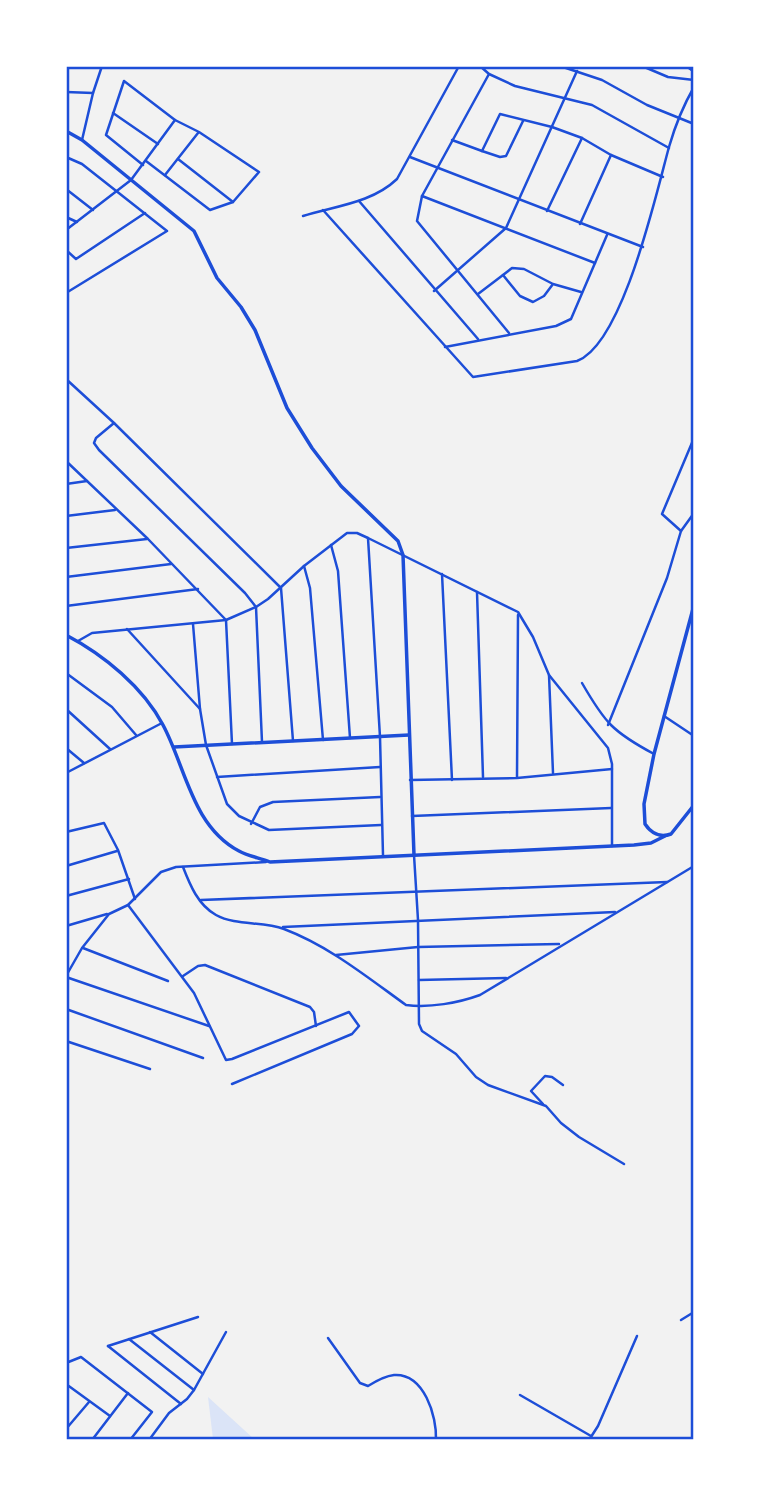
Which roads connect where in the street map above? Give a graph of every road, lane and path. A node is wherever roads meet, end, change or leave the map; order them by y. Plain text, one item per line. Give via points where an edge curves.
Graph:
1 (102, 66) edge
2 (459, 66) edge
3 (480, 66) edge
4 (560, 66) edge
5 (642, 66) edge
6 (687, 66) edge
7 (577, 71) junction
8 (694, 71) edge
9 (488, 74) junction
10 (694, 80) edge
11 (694, 87) edge
12 (66, 92) edge
13 (93, 93) junction
14 (566, 99) junction
15 (113, 113) junction
16 (679, 118) junction
17 (175, 120) junction
18 (523, 121) junction
19 (694, 124) edge
20 (552, 127) junction
21 (66, 131) edge
22 (199, 132) junction
23 (582, 138) junction
24 (82, 140) junction
25 (452, 141) junction
26 (158, 144) junction
27 (669, 148) junction
28 (482, 151) junction
29 (611, 155) junction
30 (410, 157) junction
31 (66, 158) edge
32 (178, 159) junction
33 (144, 163) junction
34 (438, 167) junction
35 (165, 175) junction
36 (663, 177) junction
37 (131, 180) junction
38 (66, 189) edge
39 (118, 191) junction
40 (422, 196) junction
41 (519, 200) junction
42 (359, 201) junction
43 (233, 202) junction
44 (323, 209) junction
45 (93, 210) junction
46 (547, 211) junction
47 (145, 213) junction
48 (303, 216) dead end
49 (66, 217) edge
50 (77, 222) junction
51 (580, 224) junction
52 (506, 229) junction
53 (66, 230) edge
54 (607, 234) junction
55 (643, 247) junction
56 (66, 250) edge
57 (595, 263) junction
58 (457, 272) junction
59 (503, 275) junction
60 (553, 284) junction
61 (434, 291) junction
62 (582, 292) junction
63 (66, 293) edge
64 (477, 295) junction
65 (509, 334) junction
66 (478, 340) junction
67 (445, 347) junction
68 (66, 379) edge
69 (114, 423) junction
70 (694, 438) edge
71 (66, 461) edge
72 (88, 481) junction
73 (66, 484) edge
74 (117, 510) junction
75 (694, 513) edge
76 (66, 516) edge
77 (681, 531) junction
78 (368, 538) junction
79 (148, 539) junction
80 (331, 545) junction
81 (66, 548) edge
82 (403, 555) junction
83 (172, 564) junction
84 (304, 566) junction
85 (442, 573) junction
86 (66, 577) edge
87 (198, 589) junction
88 (281, 589) junction
89 (477, 592) junction
90 (694, 605) edge
91 (66, 606) edge
92 (256, 607) junction
93 (518, 612) junction
94 (226, 620) junction
95 (193, 624) junction
96 (127, 629) junction
97 (66, 635) edge
98 (78, 641) junction
99 (66, 673) edge
100 (550, 675) junction
101 (582, 683) dead end
102 (66, 709) edge
103 (200, 709) junction
104 (664, 716) junction
105 (162, 723) junction
106 (608, 724) junction
107 (136, 735) junction
108 (409, 736) junction
109 (694, 736) edge
110 (380, 737) junction
111 (350, 738) junction
112 (323, 740) junction
113 (293, 741) junction
114 (262, 742) junction
115 (232, 744) junction
116 (206, 745) junction
117 (174, 747) junction
118 (66, 748) edge
119 (110, 748) junction
120 (654, 754) junction
121 (84, 763) junction
122 (380, 767) junction
123 (612, 769) junction
124 (66, 773) edge
125 (553, 774) junction
126 (217, 777) junction
127 (517, 778) junction
128 (483, 779) junction
129 (410, 780) junction
130 (452, 780) junction
131 (382, 797) junction
132 (694, 805) edge
133 (612, 808) junction
134 (412, 816) junction
135 (251, 824) junction
136 (382, 825) junction
137 (66, 832) edge
138 (665, 836) junction
139 (612, 846) junction
140 (118, 850) junction
141 (414, 855) junction
142 (383, 856) junction
143 (270, 862) junction
144 (66, 866) edge
145 (694, 866) edge
146 (183, 867) junction
147 (129, 879) junction
148 (670, 881) junction
149 (416, 890) junction
150 (66, 896) edge
151 (135, 899) junction
152 (199, 900) junction
153 (128, 905) junction
154 (619, 912) junction
155 (109, 914) junction
156 (418, 920) junction
157 (66, 926) edge
158 (279, 928) junction
159 (563, 944) junction
160 (418, 947) junction
161 (82, 948) junction
162 (336, 955) junction
163 (66, 976) edge
164 (183, 976) junction
165 (509, 978) junction
166 (419, 980) junction
167 (168, 981) dead end
168 (420, 1006) junction
169 (66, 1009) edge
170 (211, 1026) junction
171 (316, 1026) junction
172 (66, 1041) edge
173 (203, 1058) dead end
174 (150, 1069) dead end
175 (232, 1084) dead end
176 (562, 1085) dead end
177 (546, 1106) junction
178 (624, 1164) dead end
179 (694, 1312) edge
180 (198, 1317) dead end
181 (681, 1320) dead end
182 (150, 1332) junction
183 (226, 1332) dead end
184 (637, 1336) dead end
185 (328, 1338) dead end
186 (129, 1339) junction
187 (66, 1363) edge
188 (203, 1374) junction
189 (67, 1385) edge
190 (194, 1390) junction
191 (128, 1393) junction
192 (520, 1395) dead end
193 (90, 1401) junction
194 (181, 1404) junction
195 (110, 1416) junction
196 (66, 1429) edge
197 (590, 1438) edge
198 (92, 1440) edge
199 (130, 1440) edge
200 (149, 1440) edge
201 (436, 1440) edge

1 - 13 street
2 - 30 street
3 - 9 street
4 - 7 street
5 - 10 street via 668,77
6 - 8 street
7 - 14 street
7 - 16 street
9 - 14 street
9 - 25 street
11 - 16 street
12 - 13 street
13 - 24 street
14 - 20 street
14 - 27 street via 592,105
15 - 17 street via 124,81
15 - 26 street
15 - 33 street via 107,135
16 - 19 street
16 - 27 street
17 - 22 street
17 - 26 street
18 - 20 street
18 - 28 street via 506,156
18 - 28 street via 500,114
20 - 23 street
20 - 41 street
21 - 24 street
22 - 32 street
22 - 43 street via 259,172
23 - 29 street
23 - 46 street
24 - 37 street
25 - 28 street
25 - 34 street
26 - 33 street
27 - 36 street
29 - 36 street
29 - 51 street
30 - 34 street
30 - 42 street via 386,190
31 - 39 street via 82,164
32 - 35 street
32 - 43 street
33 - 35 street
33 - 37 street
34 - 40 street
34 - 41 street
35 - 43 street via 210,209
36 - 55 street
37 - 39 street
37 - 82 street via 194,231 217,278 255,330 287,408 312,448 341,486 398,541
38 - 45 street
39 - 45 street
39 - 47 street
40 - 52 street
40 - 58 street via 417,221
41 - 46 street
41 - 52 street
42 - 44 street
42 - 61 street
44 - 48 street
44 - 67 street
45 - 50 street
46 - 51 street
47 - 56 street via 76,259
47 - 63 street via 167,231
49 - 50 street
50 - 53 street
51 - 54 street
52 - 57 street
52 - 58 street
54 - 55 street
54 - 57 street
55 - 67 street via 607,332 588,356 473,377
57 - 62 street
58 - 61 street
58 - 64 street
59 - 60 street via 512,268 524,269
59 - 60 street via 520,296 533,302
59 - 64 street
60 - 62 street
61 - 66 street
62 - 65 street via 571,319 556,327
64 - 65 street
65 - 66 street
66 - 67 street
68 - 69 street
69 - 88 street
69 - 92 street via 96,438 99,450
70 - 77 street via 662,514
71 - 72 street
72 - 73 street
72 - 74 street
74 - 76 street
74 - 79 street
75 - 77 street
77 - 106 street via 667,578
78 - 80 street via 347,533
78 - 82 street
78 - 110 street
79 - 81 street
79 - 83 street
80 - 84 street
80 - 111 street via 338,570
82 - 85 street
82 - 108 street
83 - 86 street
83 - 87 street
84 - 88 street
84 - 112 street via 310,588
85 - 89 street
85 - 130 street
87 - 91 street
87 - 94 street
88 - 92 street
88 - 113 street
89 - 93 street
89 - 128 street
90 - 104 street
92 - 94 street
92 - 114 street
93 - 100 street
93 - 127 street
94 - 95 street
94 - 115 street
95 - 96 street
95 - 103 street
96 - 98 street via 92,633
96 - 103 street
97 - 98 street
98 - 105 street via 122,674
99 - 107 street via 112,707
100 - 123 street via 608,748
100 - 125 street
101 - 106 street
102 - 119 street
103 - 116 street
104 - 109 street
104 - 120 street
105 - 107 street
105 - 117 street
106 - 120 street
107 - 119 street
108 - 110 street
108 - 129 street
110 - 111 street
110 - 122 street
111 - 112 street
112 - 113 street
113 - 114 street
114 - 115 street
115 - 116 street
116 - 117 street
116 - 126 street
117 - 143 street via 198,810 211,828 240,852
118 - 121 street
119 - 121 street
120 - 138 street via 644,818 652,832
121 - 124 street
122 - 126 street
122 - 131 street
123 - 125 street
123 - 133 street
125 - 127 street
126 - 135 street via 227,804
127 - 128 street
128 - 130 street
129 - 130 street
129 - 134 street
131 - 135 street via 273,802 260,807
131 - 136 street
132 - 138 street
133 - 134 street
133 - 139 street
134 - 141 street
135 - 136 street via 269,830
136 - 142 street
137 - 140 street via 104,823
138 - 139 street via 651,843
139 - 141 street
140 - 144 street
140 - 147 street
141 - 142 street
141 - 149 street
142 - 143 street
143 - 146 street
145 - 148 street
146 - 151 street via 161,872
146 - 152 street
147 - 150 street
147 - 151 street
148 - 149 street
148 - 154 street
149 - 152 street
149 - 156 street
151 - 153 street
152 - 158 street via 229,919
153 - 155 street
153 - 164 street
154 - 156 street
154 - 159 street
155 - 157 street
155 - 161 street
156 - 158 street
156 - 160 street
158 - 162 street
159 - 160 street
159 - 165 street
160 - 162 street
160 - 166 street
161 - 163 street
161 - 167 street
162 - 168 street via 406,1005
163 - 170 street
164 - 170 street
164 - 171 street via 205,965 312,1008
165 - 166 street
165 - 168 street via 467,999
166 - 168 street
168 - 177 street via 422,1031 456,1054 476,1077
169 - 173 street
170 - 171 street via 224,1058 230,1060
171 - 175 street via 349,1012 359,1026 352,1034
172 - 174 street
176 - 177 street via 545,1076 531,1088
177 - 178 street via 579,1137
179 - 181 street
180 - 182 street
182 - 186 street
182 - 188 street
183 - 188 street
184 - 197 street
185 - 201 street via 360,1383 368,1386 396,1375 418,1387 430,1405
186 - 190 street
186 - 194 street via 108,1346
187 - 191 street via 81,1357
188 - 190 street
189 - 193 street
190 - 194 street
191 - 195 street
191 - 199 street via 152,1412
192 - 197 street
193 - 195 street
193 - 196 street
194 - 200 street
195 - 198 street

